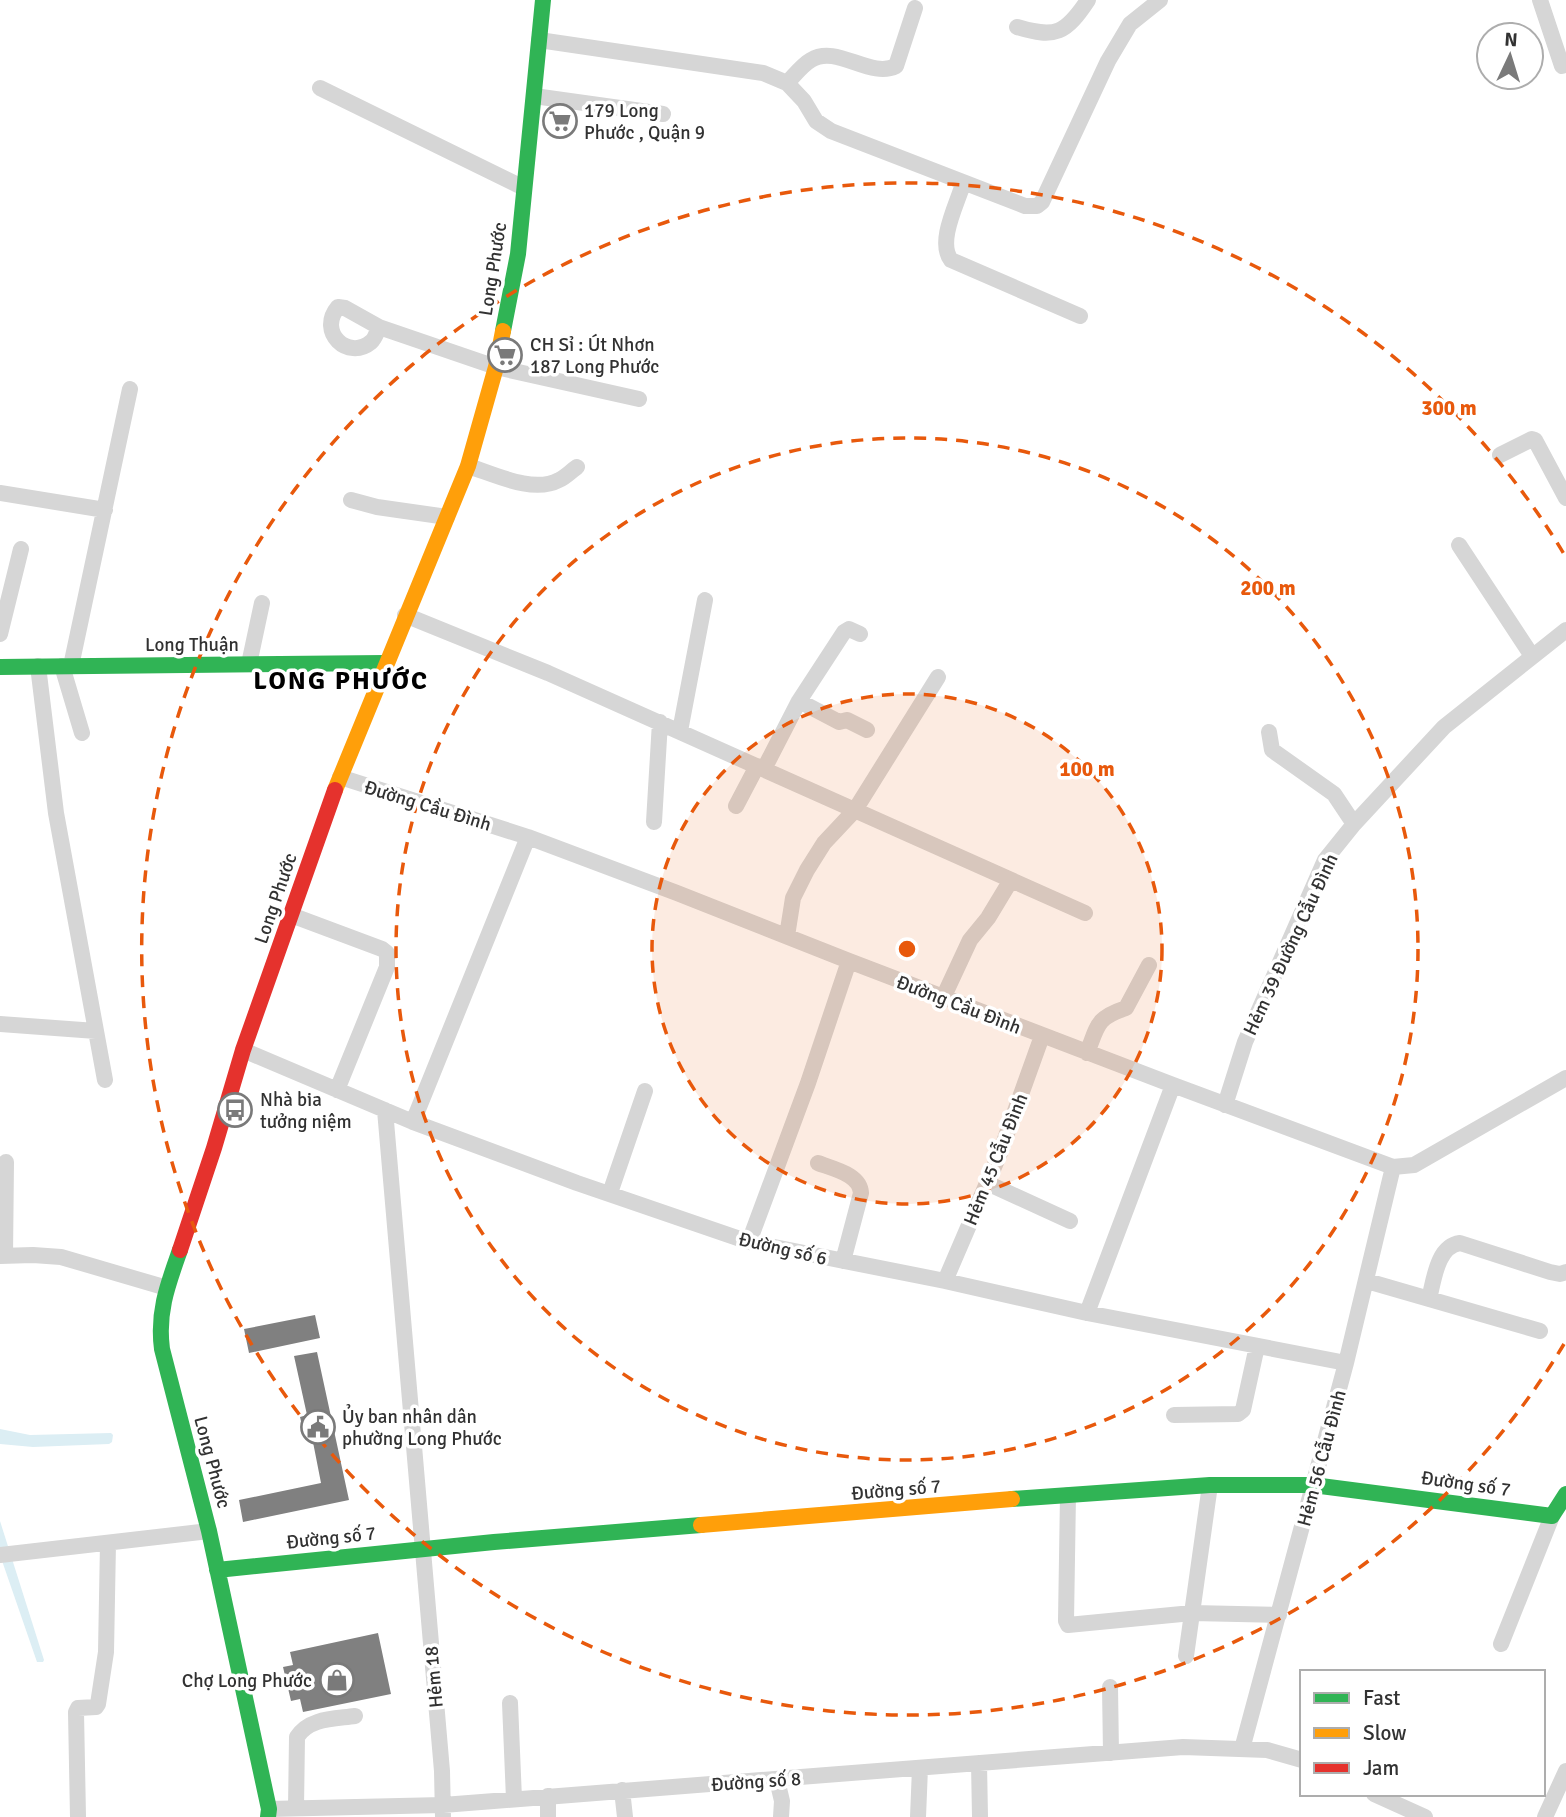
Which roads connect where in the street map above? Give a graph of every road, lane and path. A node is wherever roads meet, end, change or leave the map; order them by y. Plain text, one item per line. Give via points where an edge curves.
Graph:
1 (543, 0) edge
2 (1088, 0) edge
3 (1160, 0) edge
4 (1540, 0) edge
5 (915, 8) dead end
6 (1017, 27) dead end
7 (539, 40) junction
8 (1562, 66) dead end
9 (787, 83) junction
10 (320, 88) dead end
11 (534, 96) junction
12 (663, 114) dead end
13 (964, 184) junction
14 (524, 188) junction
15 (1080, 316) dead end
16 (379, 327) dead end
17 (496, 367) junction
18 (130, 389) dead end
19 (639, 399) dead end
20 (1500, 455) dead end
21 (468, 466) junction
22 (577, 467) dead end
23 (0, 493) edge
24 (1566, 498) edge
25 (351, 500) dead end
26 (104, 510) junction
27 (447, 517) junction
28 (1459, 545) dead end
29 (21, 549) dead end
30 (705, 600) dead end
31 (261, 603) dead end
32 (405, 615) junction
33 (1566, 630) edge
34 (0, 634) edge
35 (860, 634) dead end
36 (1532, 656) junction
37 (385, 663) junction
38 (249, 664) junction
39 (38, 666) junction
40 (67, 666) junction
41 (0, 667) edge
42 (938, 677) dead end
43 (799, 701) junction
44 (660, 722) junction
45 (867, 730) dead end
46 (680, 731) junction
47 (1269, 732) dead end
48 (82, 733) dead end
49 (760, 767) junction
50 (340, 778) junction
51 (736, 806) dead end
52 (855, 810) junction
53 (654, 822) dead end
54 (1354, 824) junction
55 (528, 837) junction
56 (1011, 880) junction
57 (1085, 913) dead end
58 (291, 915) junction
59 (787, 936) junction
60 (849, 961) junction
61 (1149, 965) dead end
62 (943, 998) junction
63 (0, 1024) edge
64 (96, 1031) junction
65 (1042, 1036) junction
66 (243, 1050) junction
67 (1087, 1053) junction
68 (1566, 1078) edge
69 (105, 1080) dead end
70 (1172, 1086) junction
71 (337, 1090) junction
72 (645, 1091) dead end
73 (1225, 1105) junction
74 (385, 1110) junction
75 (412, 1122) junction
76 (6, 1162) dead end
77 (818, 1163) dead end
78 (1392, 1167) junction
79 (987, 1184) junction
80 (610, 1193) junction
81 (1070, 1221) dead end
82 (749, 1242) junction
83 (2, 1256) edge
84 (843, 1261) junction
85 (1566, 1272) edge
86 (945, 1281) junction
87 (1367, 1281) junction
88 (167, 1287) junction
89 (1429, 1299) junction
90 (1087, 1313) junction
91 (1540, 1331) dead end
92 (1257, 1346) junction
93 (1346, 1363) junction
94 (1174, 1415) dead end
95 (1210, 1485) junction
96 (1313, 1485) junction
97 (1566, 1494) edge
98 (1068, 1495) junction
99 (1552, 1516) junction
100 (209, 1531) junction
101 (108, 1543) junction
102 (421, 1549) junction
103 (0, 1555) edge
104 (217, 1570) junction
105 (1192, 1613) junction
106 (1279, 1615) junction
107 (1500, 1644) dead end
108 (1186, 1656) dead end
109 (1110, 1687) dead end
110 (510, 1703) dead end
111 (355, 1716) dead end
112 (1242, 1749) junction
113 (1111, 1753) junction
114 (1300, 1759) edge
115 (979, 1763) junction
116 (920, 1768) junction
117 (1565, 1774) edge
118 (777, 1780) junction
119 (622, 1790) junction
120 (548, 1796) junction
121 (1378, 1796) edge
122 (513, 1799) junction
123 (296, 1808) junction
124 (443, 1811) edge
125 (268, 1813) edge
126 (78, 1817) edge
127 (548, 1817) edge
128 (625, 1817) edge
129 (781, 1817) edge
130 (918, 1817) edge
131 (980, 1817) edge
132 (1425, 1817) edge
133 (1545, 1817) edge

1 - 7 street, Long Phước
2 - 6 street via 1074,22 1057,32 1039,34
3 - 13 street via 1130,23 1042,202 1025,206
4 - 8 street
5 - 9 street via 896,66 884,70 826,57 811,59
7 - 9 street via 763,73
7 - 11 street, Long Phước
9 - 13 street via 817,121 831,131
10 - 14 street
11 - 12 street
11 - 14 street, Long Phước
13 - 15 street via 945,241 951,260
14 - 17 street, Long Phước via 518,254
16 - 17 street
17 - 19 street
17 - 21 street, Long Phước
18 - 26 street
20 - 24 street via 1535,440
21 - 22 street via 535,484 559,481
21 - 27 street, Long Phước
23 - 26 street
25 - 27 street
26 - 40 street
27 - 32 street, Long Phước
28 - 36 street
29 - 34 street
30 - 46 street
31 - 38 street
32 - 37 street, Long Phước
32 - 44 street
33 - 36 street, Hẻm 39 Đường Cẫu Đình
35 - 43 street via 849,629 844,632
36 - 54 street, Hẻm 39 Đường Cẫu Đình via 1444,727
37 - 38 street, Long Thuận
37 - 50 street, Long Phước
38 - 40 street, Long Thuận
39 - 40 street, Long Thuận
39 - 41 street, Long Thuận
39 - 64 street via 57,813
40 - 48 street
42 - 52 street
43 - 45 street via 839,722 847,720
43 - 49 street
44 - 46 street
44 - 53 street
46 - 49 street
47 - 54 street via 1272,750 1334,794
49 - 51 street
49 - 52 street
50 - 55 street, Đường Cầu Đình
50 - 58 street, Long Phước
52 - 56 street
52 - 59 street via 824,842 807,870 793,898
54 - 73 street, Hẻm 39 Đường Cẫu Đình via 1325,860 1245,1042
55 - 59 street, Đường Cầu Đình
55 - 75 street
56 - 57 street
56 - 62 street via 970,940
58 - 66 street, Long Phước
58 - 71 street via 387,953 387,967
59 - 60 street, Đường Cầu Đình
60 - 62 street, Đường Cầu Đình
60 - 82 street
61 - 67 street via 1126,1008 1100,1021
62 - 65 street, Đường Cầu Đình
63 - 64 street
64 - 69 street
65 - 67 street, Đường Cầu Đình
65 - 79 street, Hẻm 45 Cẫu Đình
66 - 71 street, Đường số 6
66 - 88 street, Long Phước
67 - 70 street, Đường Cầu Đình
68 - 78 street via 1414,1165
70 - 73 street, Đường Cầu Đình
70 - 90 street
71 - 74 street, Đường số 6
72 - 80 street
73 - 78 street, Đường Cầu Đình
74 - 75 street, Đường số 6
74 - 102 street, Hẻm 18
75 - 80 street, Đường số 6
76 - 83 street
77 - 84 street via 860,1184
78 - 87 street, Hẻm 56 Cẫu Đình
79 - 81 street
79 - 86 street, Hẻm 45 Cẫu Đình
80 - 82 street, Đường số 6
82 - 84 street, Đường số 6
83 - 88 street via 61,1257
84 - 86 street, Đường số 6
85 - 89 street via 1550,1272 1451,1244 1442,1255
86 - 90 street, Đường số 6
87 - 89 street
87 - 93 street, Hẻm 56 Cẫu Đình
88 - 100 street, Long Phước via 159,1327 162,1349
89 - 91 street
90 - 92 street, Đường số 6
92 - 93 street, Đường số 6
92 - 94 street via 1243,1410 1238,1414
93 - 96 street, Hẻm 56 Cẫu Đình
95 - 96 street, Đường số 7
95 - 98 street, Đường số 7
95 - 105 street
96 - 99 street, Đường số 7
96 - 106 street, Hẻm 56 Cẫu Đình
97 - 99 street
98 - 102 street, Đường số 7
98 - 105 street via 1069,1625
99 - 107 street
100 - 101 street
100 - 104 street, Long Phước
101 - 103 street
101 - 126 street via 106,1652 98,1703 76,1712
102 - 104 street, Đường số 7
102 - 124 street, Hẻm 18
104 - 125 street, Long Phước
105 - 106 street
105 - 108 street
106 - 112 street, Hẻm 56 Cẫu Đình
109 - 113 street
110 - 122 street
111 - 123 street via 319,1721 302,1729 297,1737
112 - 113 street, Đường số 8 via 1183,1747
112 - 114 street, Đường số 8 via 1267,1749
113 - 115 street, Đường số 8
115 - 116 street, Đường số 8
115 - 131 street
116 - 118 street, Đường số 8
116 - 130 street
117 - 133 street
118 - 119 street, Đường số 8
118 - 129 street
119 - 120 street, Đường số 8
119 - 128 street
120 - 122 street, Đường số 8
120 - 127 street
121 - 132 street
122 - 124 street, Đường số 8
123 - 124 street, Đường số 8
123 - 125 street, Đường số 8

